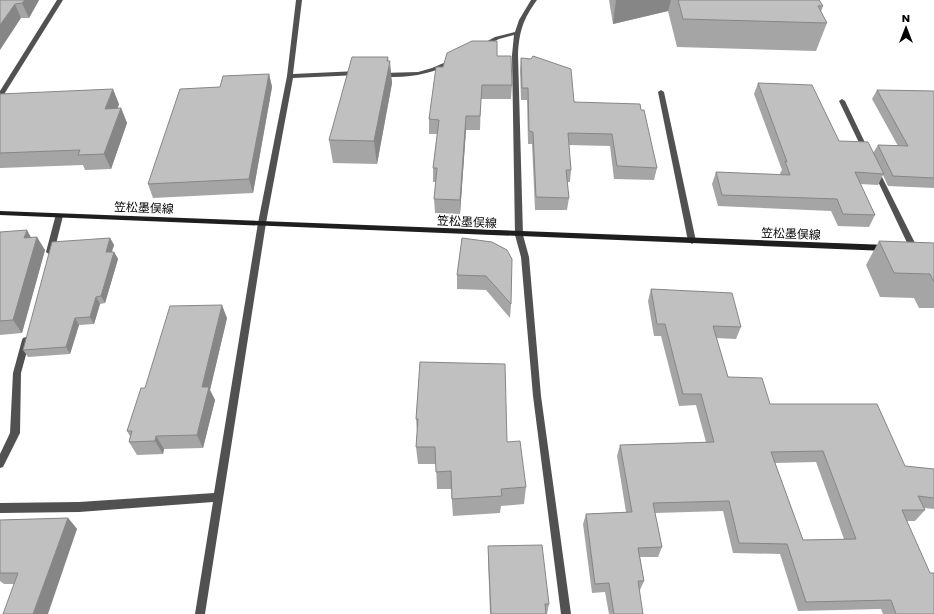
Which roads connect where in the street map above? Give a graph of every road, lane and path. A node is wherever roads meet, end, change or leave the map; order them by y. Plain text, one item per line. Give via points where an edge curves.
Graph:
1 (60, 0) edge
2 (299, 0) edge
3 (534, 0) edge
4 (516, 33) junction
5 (478, 48) edge
6 (458, 58) edge
7 (366, 74) edge
8 (373, 74) edge
9 (290, 76) junction
10 (661, 92) dead end
11 (0, 96) edge
12 (842, 101) dead end
13 (869, 158) edge
14 (873, 164) edge
15 (0, 214) edge
16 (59, 216) junction
17 (262, 223) junction
18 (519, 235) junction
19 (692, 241) junction
20 (910, 249) joint
21 (47, 261) edge
22 (29, 328) edge
23 (0, 464) edge
24 (218, 497) junction
25 (0, 508) edge
26 (200, 614) edge
27 (566, 614) edge

1 - 11 street
2 - 9 street
3 - 4 street via 525,12
4 - 5 street via 497,38
4 - 18 street
6 - 8 street via 432,71 414,75
7 - 9 street
9 - 17 street
10 - 19 street
12 - 13 street
14 - 20 street
15 - 16 main road, 笠松墨俣線
16 - 17 main road, 笠松墨俣線
16 - 21 street
17 - 18 main road, 笠松墨俣線
17 - 24 street
18 - 19 main road, 笠松墨俣線
18 - 27 street via 525,257 537,396
19 - 20 main road, 笠松墨俣線
22 - 23 street via 17,373 15,433
24 - 25 street via 79,507
24 - 26 street

